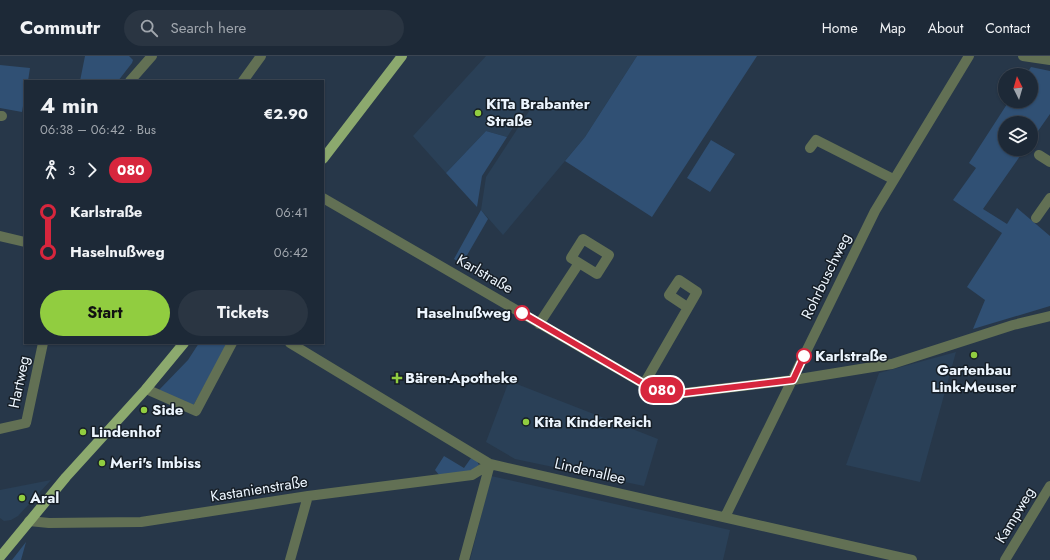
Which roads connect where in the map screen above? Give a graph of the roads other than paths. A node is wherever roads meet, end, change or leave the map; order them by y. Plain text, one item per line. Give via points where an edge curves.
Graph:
1 (261, 56) edge
2 (402, 56) edge
3 (968, 56) edge
4 (1023, 56) edge
5 (147, 58) edge
6 (1050, 60) edge
7 (131, 80) edge
8 (243, 80) edge
9 (810, 148) dead end
10 (1039, 155) dead end
11 (324, 158) edge
12 (1050, 162) edge
13 (893, 179) junction
14 (1050, 198) edge
15 (324, 199) edge
16 (1036, 218) dead end
17 (0, 236) edge
18 (24, 242) edge
19 (578, 263) dead end
20 (687, 307) junction
21 (1050, 316) edge
22 (539, 324) junction
23 (42, 344) edge
24 (183, 344) edge
25 (231, 344) edge
26 (292, 344) edge
27 (793, 380) junction
28 (644, 384) junction
29 (146, 389) junction
30 (0, 429) edge
31 (490, 464) junction
32 (1050, 486) edge
33 (308, 496) junction
34 (725, 517) junction
35 (29, 521) junction
36 (0, 557) edge
37 (290, 560) edge
38 (464, 560) edge
39 (912, 560) edge
40 (1005, 560) edge

1 - 8 street
2 - 11 main road
3 - 13 street, Rohrbuschweg
4 - 6 street
5 - 7 street
9 - 13 street via 816,140
10 - 12 street
13 - 27 street, Rohrbuschweg
14 - 16 street
15 - 22 street, Karlstraße
17 - 18 street
19 - 22 street
20 - 20 street via 697,292 679,280 669,295
20 - 28 street
21 - 27 street, Karlstraße via 892,364
22 - 28 street, Karlstraße
23 - 30 street, Hartweg via 26,423
24 - 29 main road
25 - 29 street via 196,411
26 - 31 street, Lindenallee
27 - 28 street, Karlstraße via 676,394
27 - 34 street, Rohrbuschweg
29 - 35 main road
31 - 33 street, Kastanienstraße via 472,475
31 - 34 street, Lindenallee
31 - 38 street
32 - 40 street, Kampweg
33 - 35 street, Kastanienstraße via 141,522
33 - 37 street
34 - 39 street, Lindenallee
35 - 36 main road

